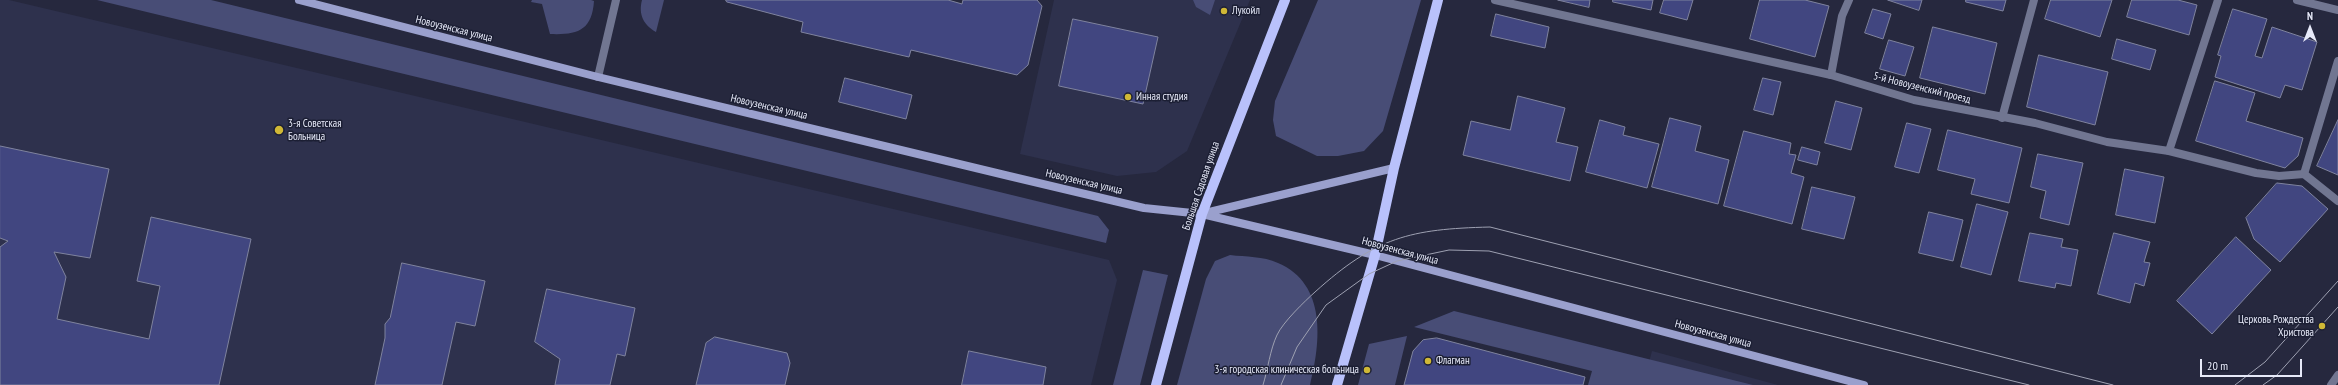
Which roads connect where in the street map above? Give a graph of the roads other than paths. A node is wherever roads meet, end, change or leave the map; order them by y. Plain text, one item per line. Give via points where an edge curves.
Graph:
1 (298, 0) edge
2 (616, 0) edge
3 (1285, 0) edge
4 (1438, 0) edge
5 (1495, 0) edge
6 (1849, 0) edge
7 (2034, 0) edge
8 (2218, 0) edge
9 (2297, 0) edge
10 (2338, 10) edge
11 (2338, 61) edge
12 (1831, 75) junction
13 (598, 77) junction
14 (2002, 118) junction
15 (2170, 151) junction
16 (1394, 168) junction
17 (2304, 174) junction
18 (2338, 201) edge
19 (1202, 214) junction
20 (1375, 255) junction
21 (2338, 375) edge
22 (1156, 385) edge
23 (1337, 385) edge
24 (1864, 385) edge
25 (2332, 385) edge

1 - 13 main road, Новоузенская улица
2 - 13 street
3 - 19 main road, Большая Садовая улица
4 - 16 main road
5 - 12 street, 5-й Новоузенский проезд
6 - 12 street via 1842,16
7 - 14 street
8 - 15 street
9 - 10 street
11 - 17 street
12 - 14 street, 5-й Новоузенский проезд via 1914,100
13 - 19 main road, Новоузенская улица via 1144,208
14 - 15 street, 5-й Новоузенский проезд via 2035,123 2107,142
15 - 17 street, 5-й Новоузенский проезд via 2256,174
16 - 19 main road
16 - 20 main road
17 - 18 street
19 - 20 main road, Новоузенская улица
19 - 22 main road, Большая Садовая улица
20 - 23 main road
20 - 24 main road, Новоузенская улица
21 - 25 street

